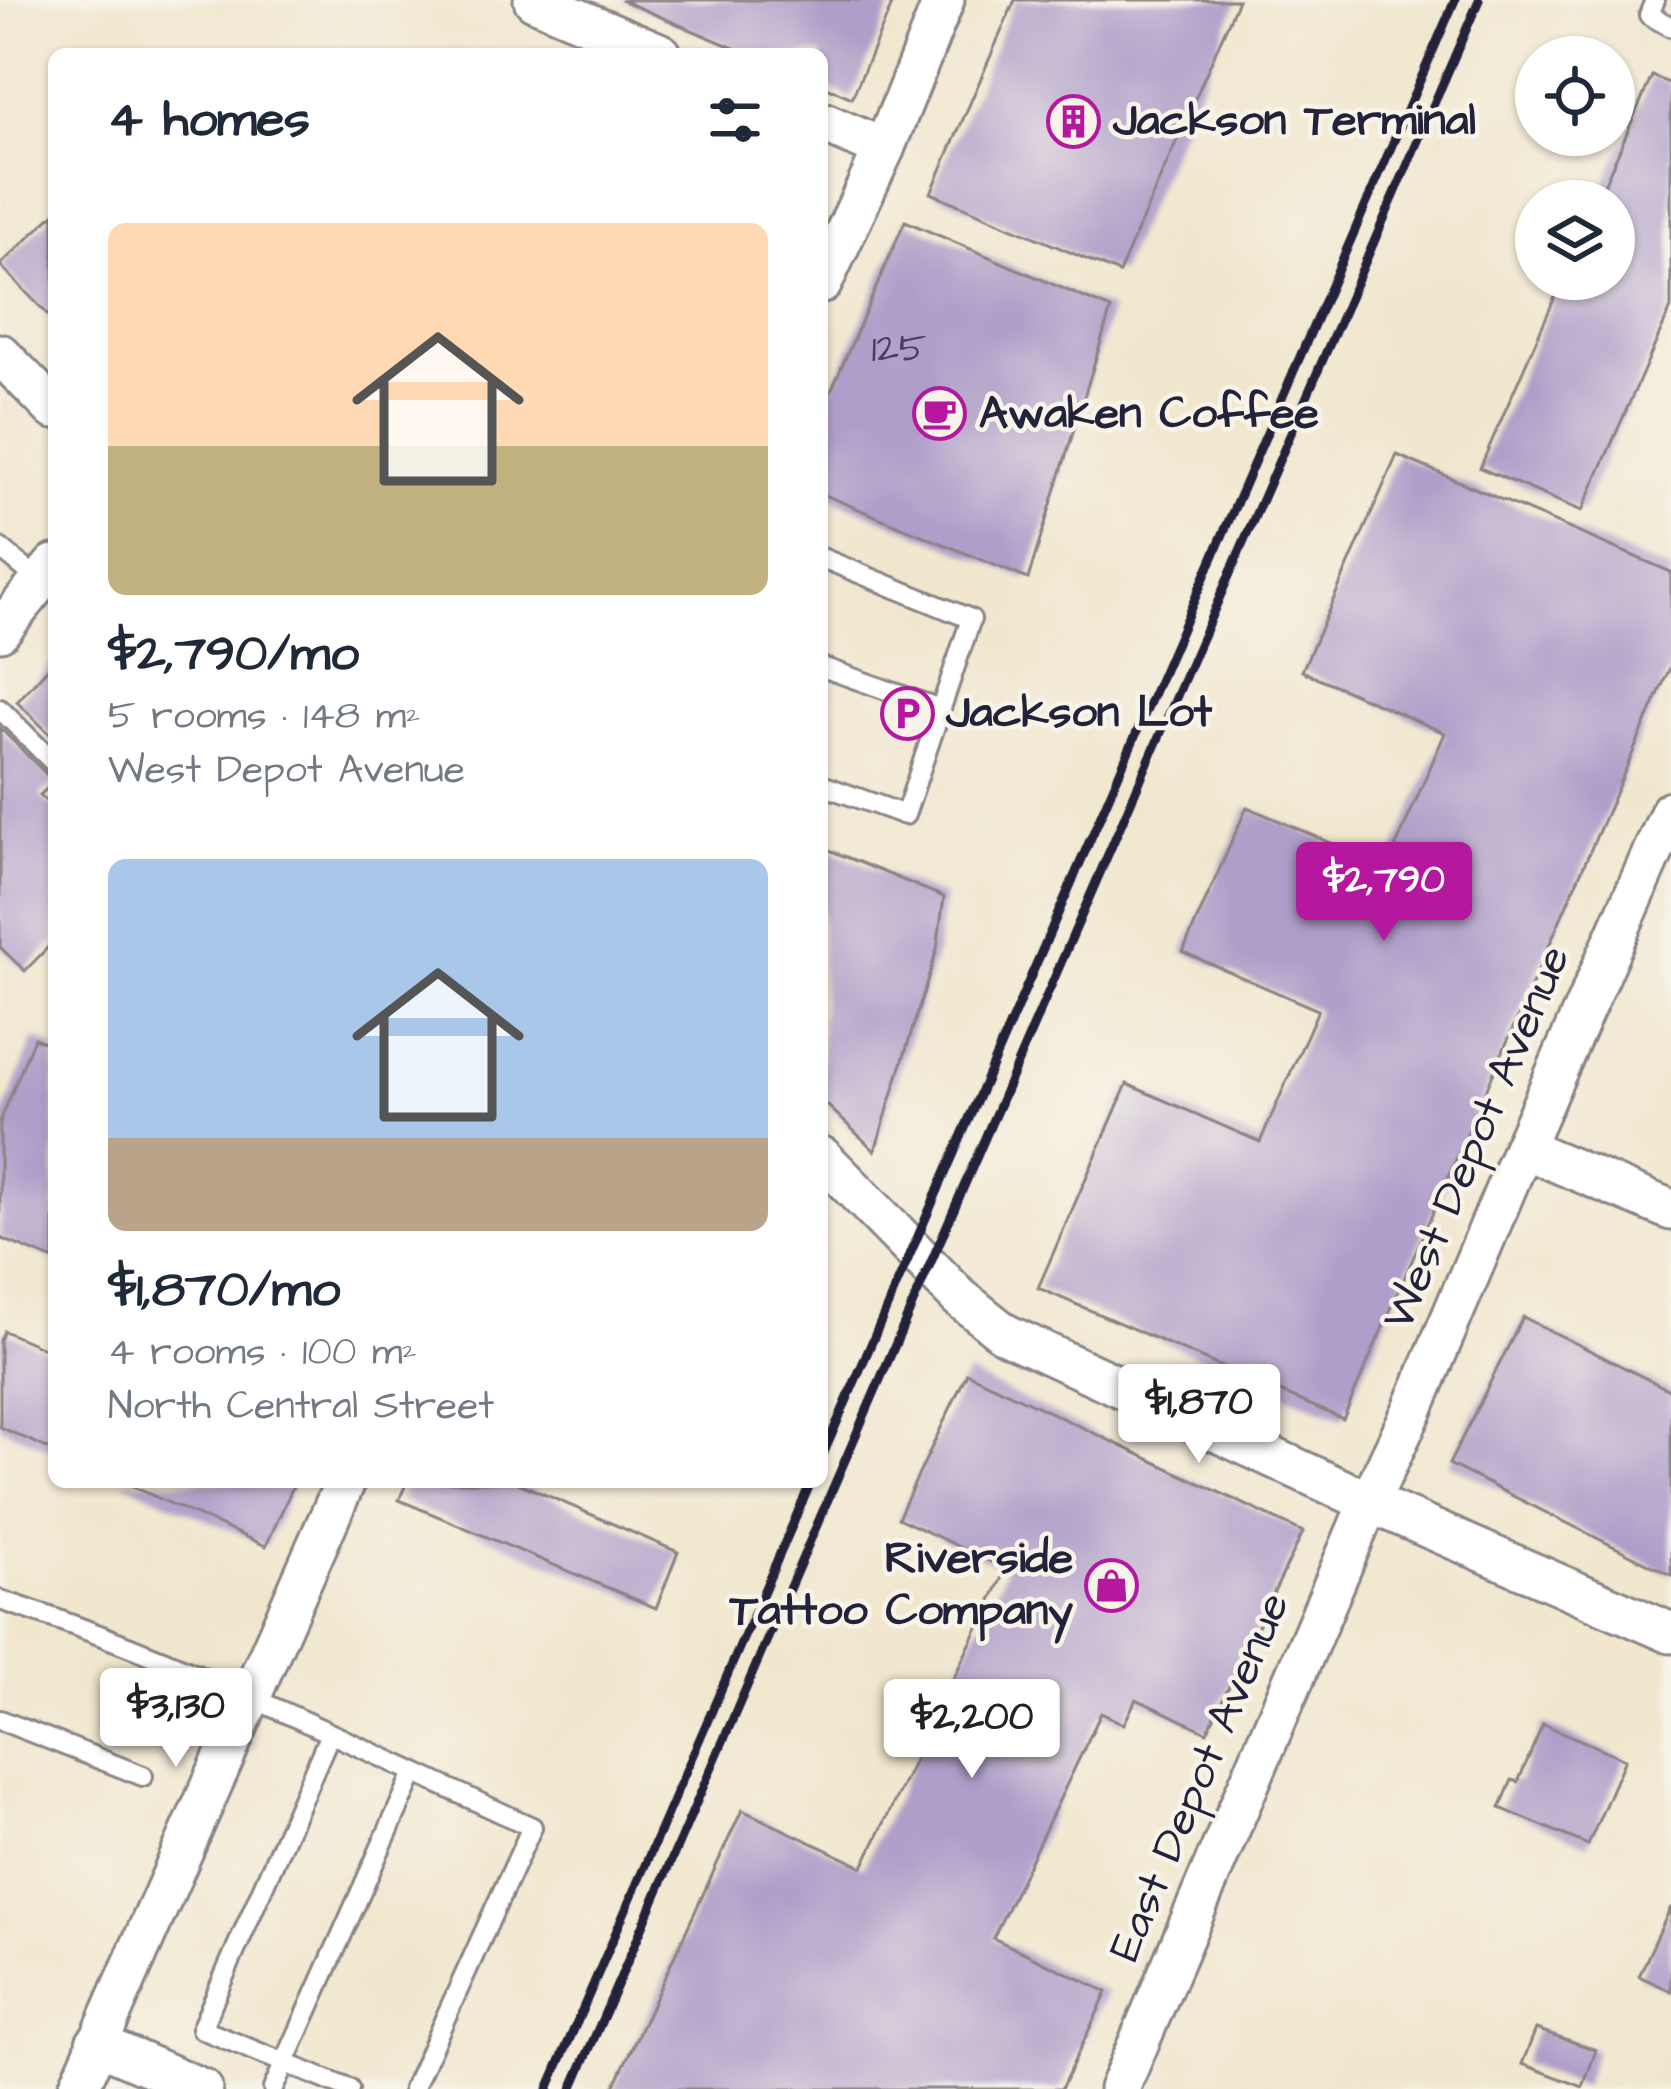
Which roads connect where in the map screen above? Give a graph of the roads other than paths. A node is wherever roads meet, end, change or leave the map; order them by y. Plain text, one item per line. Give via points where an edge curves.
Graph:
1 (534, 0) edge
2 (944, 0) edge
3 (1655, 0) edge
4 (1671, 27) edge
5 (647, 48) edge
6 (828, 125) edge
7 (884, 149) junction
8 (828, 270) edge
9 (0, 354) edge
10 (48, 403) edge
11 (0, 548) edge
12 (828, 560) edge
13 (47, 573) edge
14 (0, 632) edge
15 (828, 669) edge
16 (0, 709) edge
17 (940, 709) junction
18 (48, 757) edge
19 (828, 787) edge
20 (1671, 811) edge
21 (1522, 1148) junction
22 (828, 1163) edge
23 (1671, 1210) edge
24 (342, 1488) edge
25 (1369, 1502) junction
26 (0, 1600) edge
27 (1671, 1633) edge
28 (249, 1698) junction
29 (0, 1720) edge
30 (330, 1734) junction
31 (414, 1772) junction
32 (143, 1776) dead end
33 (96, 2043) junction
34 (285, 2064) junction
35 (77, 2089) edge
36 (202, 2089) edge
37 (273, 2089) edge
38 (349, 2089) edge
39 (413, 2089) edge
40 (1119, 2089) edge

1 - 5 street
2 - 7 street
3 - 4 lane via 1649,15
6 - 7 street
7 - 8 street
9 - 10 street
11 - 13 lane
12 - 17 lane via 970,619
13 - 14 street
15 - 17 lane
16 - 18 lane
17 - 19 lane via 905,815
20 - 21 street, West Depot Avenue
21 - 23 street
21 - 25 street, West Depot Avenue
22 - 25 street via 1005,1334
24 - 28 street
25 - 27 street
25 - 40 street, East Depot Avenue
26 - 28 lane
28 - 30 lane
28 - 33 street
29 - 32 lane
30 - 31 lane
30 - 34 lane via 201,2029
31 - 34 lane
31 - 39 lane via 532,1827
33 - 35 street
33 - 36 street
34 - 37 lane
34 - 38 lane

